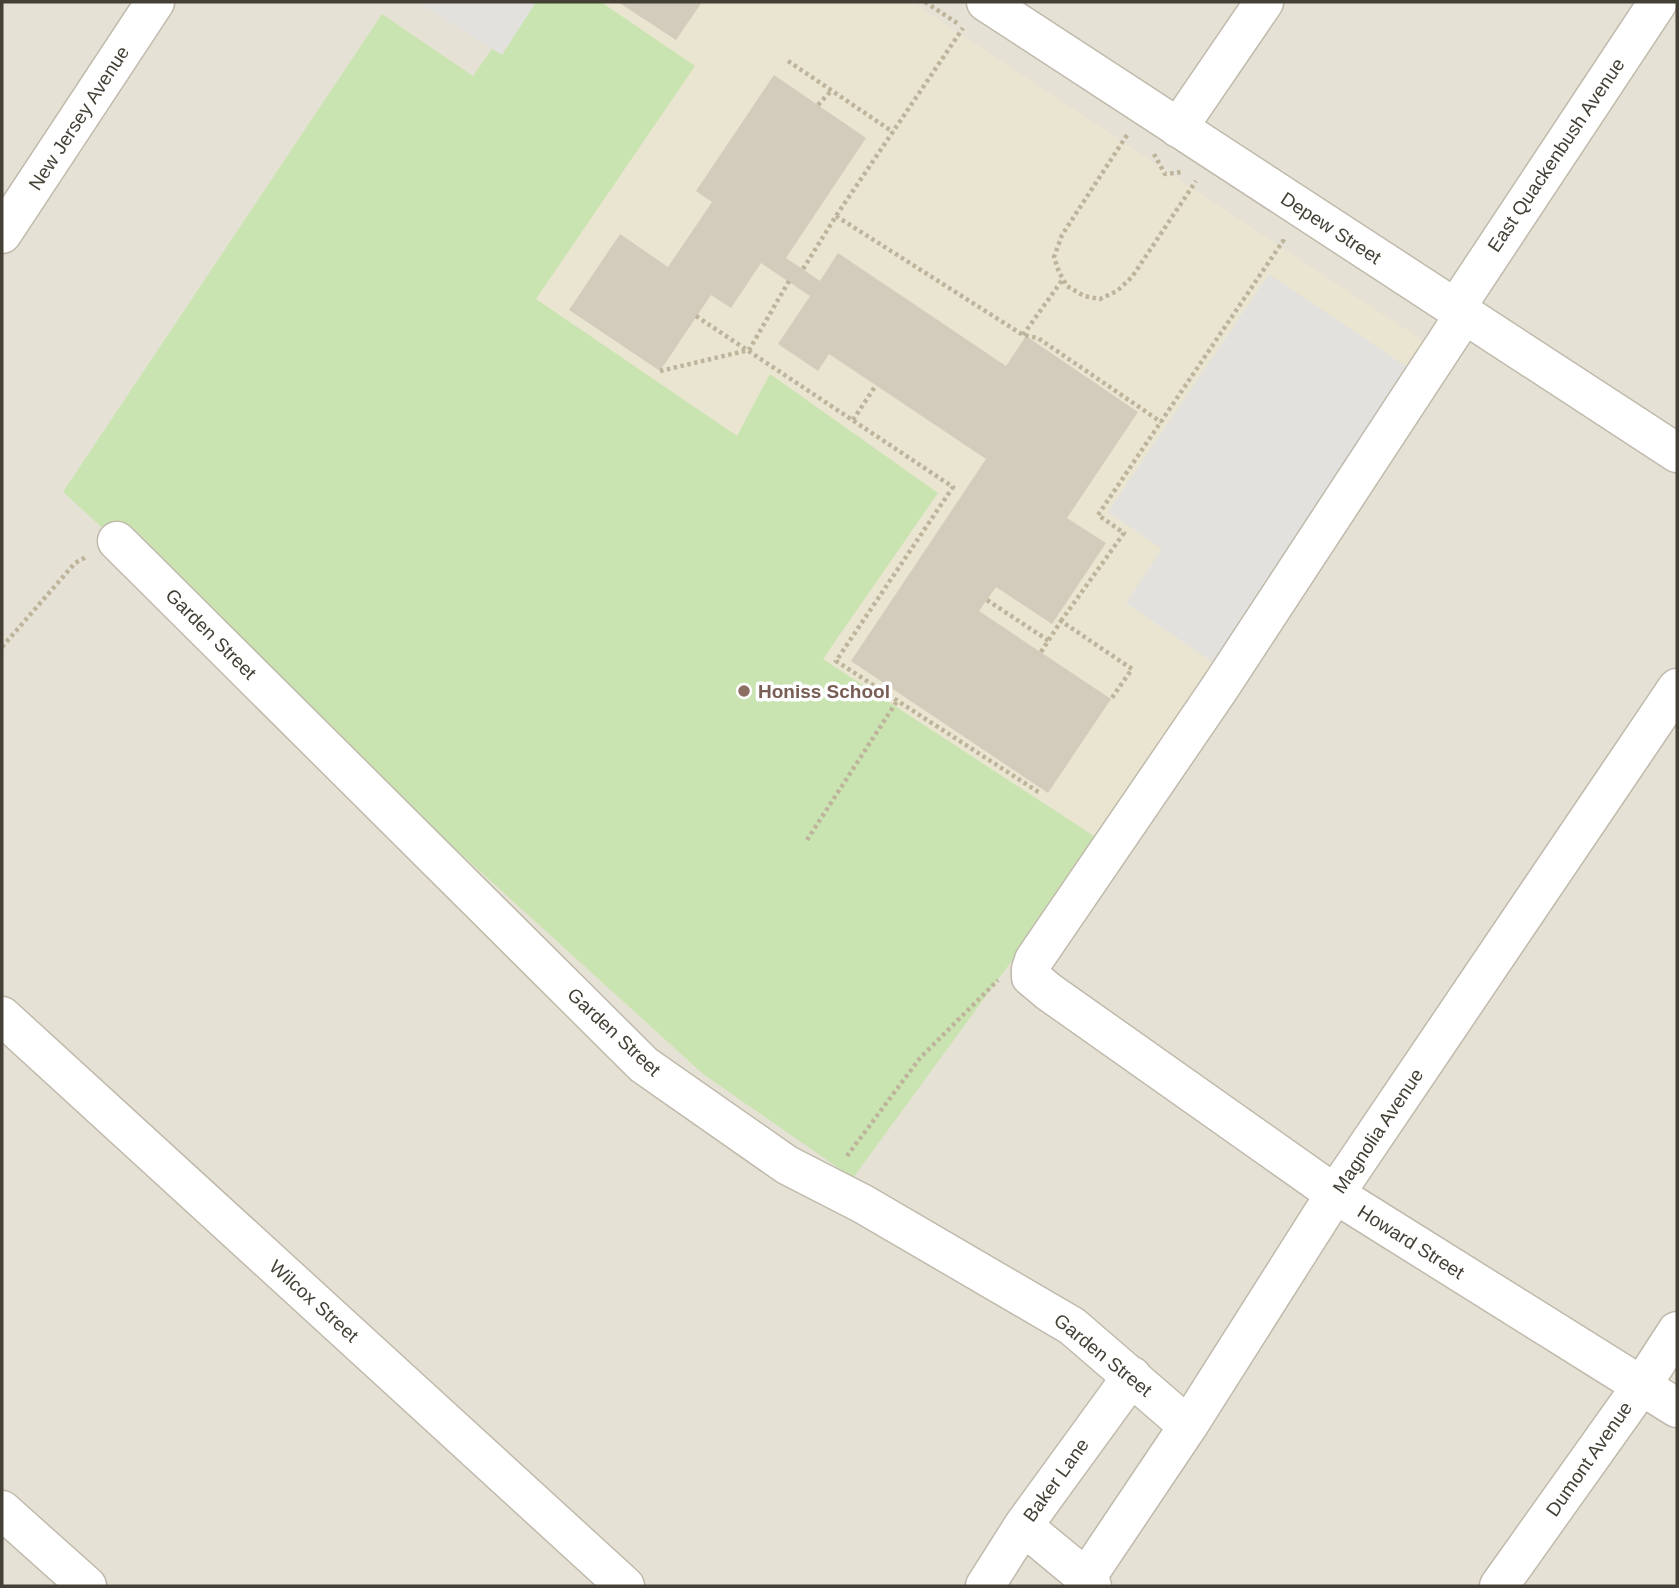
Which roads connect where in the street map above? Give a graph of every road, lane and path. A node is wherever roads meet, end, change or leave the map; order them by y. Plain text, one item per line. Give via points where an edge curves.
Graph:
1 (155, 2) edge
2 (1264, 2) edge
3 (1658, 2) edge
4 (975, 14) edge
5 (788, 61) dead end
6 (832, 90) junction
7 (818, 105) dead end
8 (1178, 128) junction
9 (893, 132) junction
10 (1127, 135) dead end
11 (1196, 181) dead end
12 (836, 216) junction
13 (2, 234) edge
14 (1295, 249) dead end
15 (803, 269) dead end
16 (1062, 279) junction
17 (789, 281) dead end
18 (1459, 312) junction
19 (696, 316) dead end
20 (1023, 335) junction
21 (749, 350) junction
22 (660, 371) dead end
23 (876, 385) dead end
24 (853, 419) junction
25 (1161, 422) junction
26 (1677, 453) edge
27 (117, 541) joint
28 (987, 600) dead end
29 (1061, 621) junction
30 (1049, 641) junction
31 (2, 647) edge
32 (1041, 652) dead end
33 (1677, 688) edge
34 (1111, 699) dead end
35 (897, 701) junction
36 (1040, 793) dead end
37 (807, 840) dead end
38 (1042, 976) junction
39 (2, 1016) edge
40 (826, 1185) junction
41 (1335, 1194) junction
42 (1677, 1331) edge
43 (1132, 1376) junction
44 (1642, 1385) junction
45 (1677, 1408) edge
46 (1188, 1426) junction
47 (2, 1510) edge
48 (1023, 1526) junction
49 (1089, 1582) edge
50 (87, 1586) edge
51 (625, 1586) edge
52 (985, 1586) edge
53 (1499, 1586) edge

1 - 13 street, New Jersey Avenue
2 - 8 street
3 - 18 street, East Quackenbush Avenue
4 - 8 street, Depew Street
4 - 9 path
5 - 6 path
6 - 7 path
6 - 9 path
8 - 18 street, Depew Street
9 - 12 path
10 - 16 path via 1062,235 1054,257
11 - 16 path via 1132,277 1117,291 1100,299 1084,296
12 - 15 path
12 - 20 path
14 - 25 path via 1283,241
16 - 20 path
17 - 21 path
18 - 26 street, Depew Street
18 - 38 street, East Quackenbush Avenue
19 - 21 path
20 - 25 path via 1038,338
21 - 22 path
21 - 24 path
23 - 24 path
24 - 35 path via 953,487 836,661
25 - 29 path via 1098,515 1124,533
27 - 31 path via 75,563
27 - 40 street, Garden Street via 644,1065 787,1165
28 - 30 path
29 - 30 path
29 - 34 path via 1132,669
30 - 32 path
33 - 41 street, Magnolia Avenue
35 - 36 path
35 - 37 path
38 - 40 path via 1020,957 920,1058
38 - 41 street, Howard Street
39 - 51 street, Wilcox Street
40 - 43 street, Garden Street via 1072,1326
41 - 44 street, Howard Street
41 - 46 street, Magnolia Avenue
42 - 44 street, Dumont Avenue
43 - 46 street, Garden Street
43 - 48 street, Baker Lane
44 - 45 street, Howard Street
44 - 53 street, Dumont Avenue
46 - 49 street, Magnolia Avenue
47 - 50 street
48 - 49 street
48 - 52 street, Baker Lane

